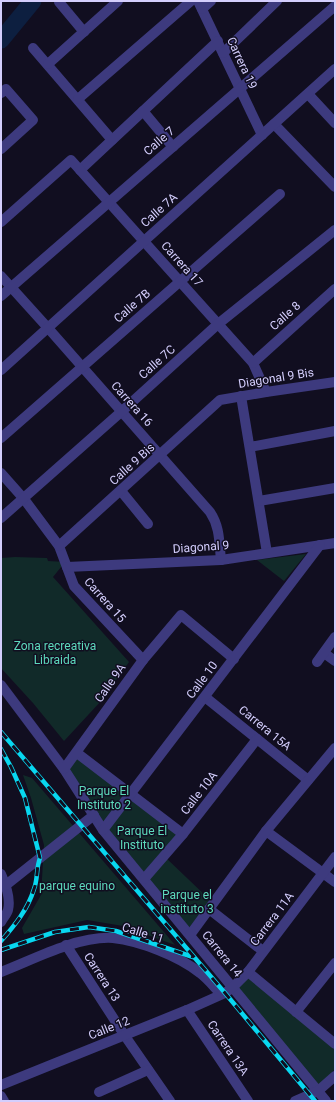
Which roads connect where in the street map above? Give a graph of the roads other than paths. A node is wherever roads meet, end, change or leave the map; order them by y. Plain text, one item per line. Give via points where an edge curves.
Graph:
1 (118, 1) edge
2 (191, 1) edge
3 (211, 1) edge
4 (277, 1) edge
5 (332, 1) edge
6 (59, 2) dead end
7 (200, 5) edge
8 (335, 5) edge
9 (84, 32) junction
10 (218, 41) junction
11 (33, 48) dead end
12 (223, 52) junction
13 (48, 64) junction
14 (335, 70) edge
15 (240, 89) junction
16 (3, 91) edge
17 (308, 94) junction
18 (78, 99) junction
19 (143, 111) junction
20 (335, 123) edge
21 (274, 124) junction
22 (262, 135) junction
23 (112, 140) junction
24 (173, 147) junction
25 (1, 149) edge
26 (80, 170) junction
27 (335, 186) edge
28 (280, 194) dead end
29 (109, 202) junction
30 (1, 222) edge
31 (335, 230) edge
32 (144, 242) junction
33 (1, 276) edge
34 (180, 281) junction
35 (11, 287) junction
36 (335, 289) edge
37 (1, 296) edge
38 (218, 324) junction
39 (48, 328) junction
40 (253, 363) junction
41 (82, 367) junction
42 (1, 370) edge
43 (335, 382) edge
44 (266, 392) junction
45 (241, 396) junction
46 (220, 400) joint
47 (121, 412) junction
48 (335, 432) edge
49 (1, 438) edge
50 (250, 447) junction
51 (161, 456) junction
52 (1, 473) edge
53 (335, 488) edge
54 (121, 491) junction
55 (24, 499) junction
56 (259, 501) junction
57 (1, 518) edge
58 (148, 524) dead end
59 (335, 543) edge
60 (320, 545) junction
61 (60, 546) junction
62 (267, 553) junction
63 (221, 560) junction
64 (67, 567) junction
65 (335, 637) edge
66 (324, 653) junction
67 (234, 659) junction
68 (143, 660) junction
69 (335, 661) edge
70 (317, 662) dead end
71 (1, 686) edge
72 (205, 697) junction
73 (257, 739) junction
74 (335, 748) edge
75 (77, 753) junction
76 (64, 769) junction
77 (308, 780) junction
78 (130, 795) junction
79 (94, 815) junction
80 (103, 830) junction
81 (266, 830) junction
82 (183, 834) junction
83 (335, 857) edge
84 (323, 872) junction
85 (1, 874) edge
86 (144, 879) junction
87 (335, 882) edge
88 (6, 885) junction
89 (209, 909) junction
90 (1, 922) edge
91 (190, 935) junction
92 (66, 945) junction
93 (263, 951) junction
94 (335, 962) edge
95 (1, 972) edge
96 (248, 972) junction
97 (226, 992) junction
98 (187, 1010) junction
99 (296, 1012) junction
100 (124, 1036) junction
101 (335, 1044) edge
102 (148, 1070) junction
103 (335, 1076) edge
104 (1, 1085) edge
105 (318, 1091) junction
106 (99, 1092) dead end
107 (1, 1096) edge
108 (301, 1100) edge
109 (4, 1101) edge
110 (170, 1101) edge
111 (248, 1101) edge
112 (326, 1101) edge

1 - 9 street
2 - 18 street
3 - 7 street
4 - 12 street
5 - 8 street
6 - 9 street
7 - 10 street, Carrera 19
8 - 15 street, Calle 7
9 - 13 street
10 - 12 street, Carrera 19
10 - 19 street
11 - 13 street
12 - 15 street, Carrera 19
13 - 18 street
14 - 17 street, Calle 7A
15 - 22 street, Carrera 19
15 - 24 street, Calle 7
16 - 25 street via 33,120
17 - 20 street
17 - 21 street, Calle 7A
18 - 23 street
19 - 23 street
19 - 24 street
21 - 22 street, Calle 7A
21 - 27 street
22 - 32 street, Calle 7A
23 - 26 street
24 - 29 street, Calle 7
26 - 29 street, Carrera 17
26 - 30 street, Carrera 17 via 71,160
28 - 34 street, Calle 7B
29 - 32 street, Carrera 17
29 - 35 street, Calle 7
31 - 38 street, Calle 7C
32 - 34 street, Carrera 17
32 - 39 street, Calle 7A
33 - 35 street, Carrera 16
34 - 38 street, Carrera 17
34 - 41 street, Calle 7B
35 - 37 street, Calle 7
35 - 39 street, Carrera 16
36 - 40 street, Calle 8
38 - 40 street, Carrera 17
38 - 47 street, Calle 7C
39 - 41 street, Carrera 16
39 - 42 street, Calle 7A
40 - 44 street, Carrera 17
41 - 47 street, Carrera 16
41 - 49 street, Calle 7B
43 - 44 street, Diagonal 9 Bis
44 - 45 street, Diagonal 9 Bis
45 - 46 street, Diagonal 9 Bis
45 - 50 street
46 - 51 street, Calle 9 Bis
47 - 51 street, Carrera 16
47 - 55 street, Calle 7C
48 - 50 street
50 - 56 street
51 - 54 street, Calle 9 Bis
51 - 63 street, Carrera 16 via 216,521
52 - 55 street, Carrera 15
53 - 56 street
54 - 58 street
54 - 61 street, Calle 9 Bis
55 - 57 street, Calle 7C
55 - 61 street, Carrera 15
56 - 62 street
59 - 60 street, Diagonal 9
60 - 62 street, Diagonal 9
60 - 67 street, Calle 10
61 - 64 street, Carrera 15
62 - 63 street, Diagonal 9
63 - 64 street, Diagonal 9
64 - 68 street, Carrera 15 via 74,586
65 - 66 street
66 - 69 street
66 - 70 street
67 - 68 street, Calle 9A via 181,615
67 - 72 street, Calle 10
68 - 75 street, Calle 9A
71 - 76 street, Carrera 14
72 - 73 street, Carrera 15A
72 - 78 street, Calle 10
73 - 77 street, Carrera 15A
73 - 82 street, Calle 10A
74 - 77 street
75 - 76 street, Calle 9A
75 - 78 street
76 - 79 street, Carrera 14
77 - 81 street
78 - 80 street, Calle 10
78 - 82 street
79 - 80 street, Carrera 14
79 - 88 street
80 - 86 street, Carrera 14
81 - 84 street
81 - 89 street
82 - 86 street, Calle 10A
83 - 84 street, Carrera 11A
84 - 87 street
84 - 93 street, Carrera 11A
85 - 88 street
86 - 91 street, Carrera 14
88 - 90 street via 8,911
89 - 91 street
89 - 93 street
91 - 97 street, Carrera 14
92 - 95 street, Calle 11
92 - 97 street, Calle 11 via 112,938 138,943 192,967
92 - 100 street, Carrera 13
93 - 96 street, Carrera 11A
94 - 99 street
96 - 97 street, Carrera 11A
96 - 99 street
97 - 98 street, Calle 12
97 - 105 street, Carrera 14
98 - 100 street, Calle 12
98 - 111 street, Carrera 13A
99 - 101 street
100 - 102 street, Carrera 13
100 - 104 street, Calle 12
102 - 106 street
102 - 110 street, Carrera 13
103 - 105 street
105 - 108 street
105 - 112 street, Carrera 14
107 - 109 street

